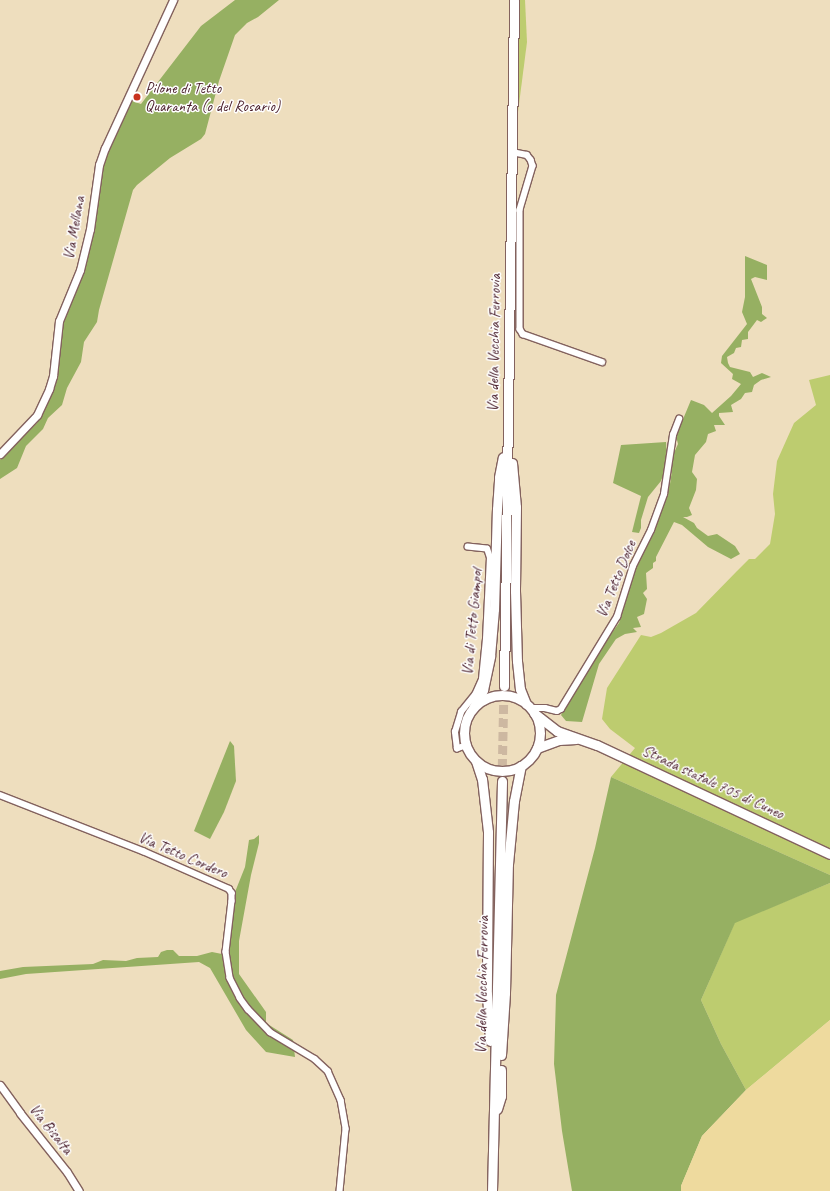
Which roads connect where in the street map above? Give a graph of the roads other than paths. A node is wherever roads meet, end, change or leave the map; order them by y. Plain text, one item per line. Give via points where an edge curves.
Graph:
1 (173, 0) edge
2 (514, 0) edge
3 (512, 152) junction
4 (602, 362) dead end
5 (679, 420) dead end
6 (508, 436) junction
7 (0, 454) edge
8 (468, 547) dead end
9 (504, 686) tunnel mouth
10 (473, 708) junction
11 (530, 708) junction
12 (582, 739) junction
13 (466, 746) junction
14 (537, 748) junction
15 (476, 761) junction
16 (521, 766) junction
17 (502, 781) tunnel mouth
18 (0, 795) edge
19 (830, 854) edge
20 (0, 1085) edge
21 (494, 1120) junction
22 (79, 1191) edge
23 (340, 1191) edge
24 (492, 1191) edge

1 - 7 street, Via Mellana via 99,165 90,229 80,270 59,321 53,376 37,415
2 - 3 main road, Via della Vecchia Ferrovia
3 - 4 street via 527,155 533,166 520,210 520,329 524,334
3 - 6 main road, Via della Vecchia Ferrovia
5 - 11 street, Via Tetto Dolce via 673,435 664,494 651,530 633,566 617,617 561,709 557,711
6 - 9 main road, Via della Vecchia Ferrovia
6 - 10 main road via 499,484 490,656 483,690
6 - 11 main road via 516,495 514,591 517,660 520,689
8 - 13 street, Via di Tetto Giampol via 487,549 490,558 482,679 475,695 461,712 455,732 457,749
10 - 11 main road via 487,698 498,695 510,696
10 - 13 main road via 464,729
11 - 12 main road, Strada statale 705 di Cuneo via 557,731
11 - 14 main road via 540,730
12 - 14 main road via 565,739
12 - 19 main road, Strada statale 705 di Cuneo
13 - 15 main road
14 - 16 main road
15 - 16 main road via 486,768 498,771
15 - 21 main road via 482,779 488,832 489,1095
16 - 21 main road via 514,801 508,864 501,1096
17 - 21 main road, Via della Vecchia Ferrovia
18 - 23 street, Via Tetto Cordero via 143,851 232,892 226,952 230,978 240,998 266,1029 310,1056 328,1071 341,1100 346,1129
20 - 22 street, Via Bisalta
21 - 24 main road, Via della Vecchia Ferrovia

